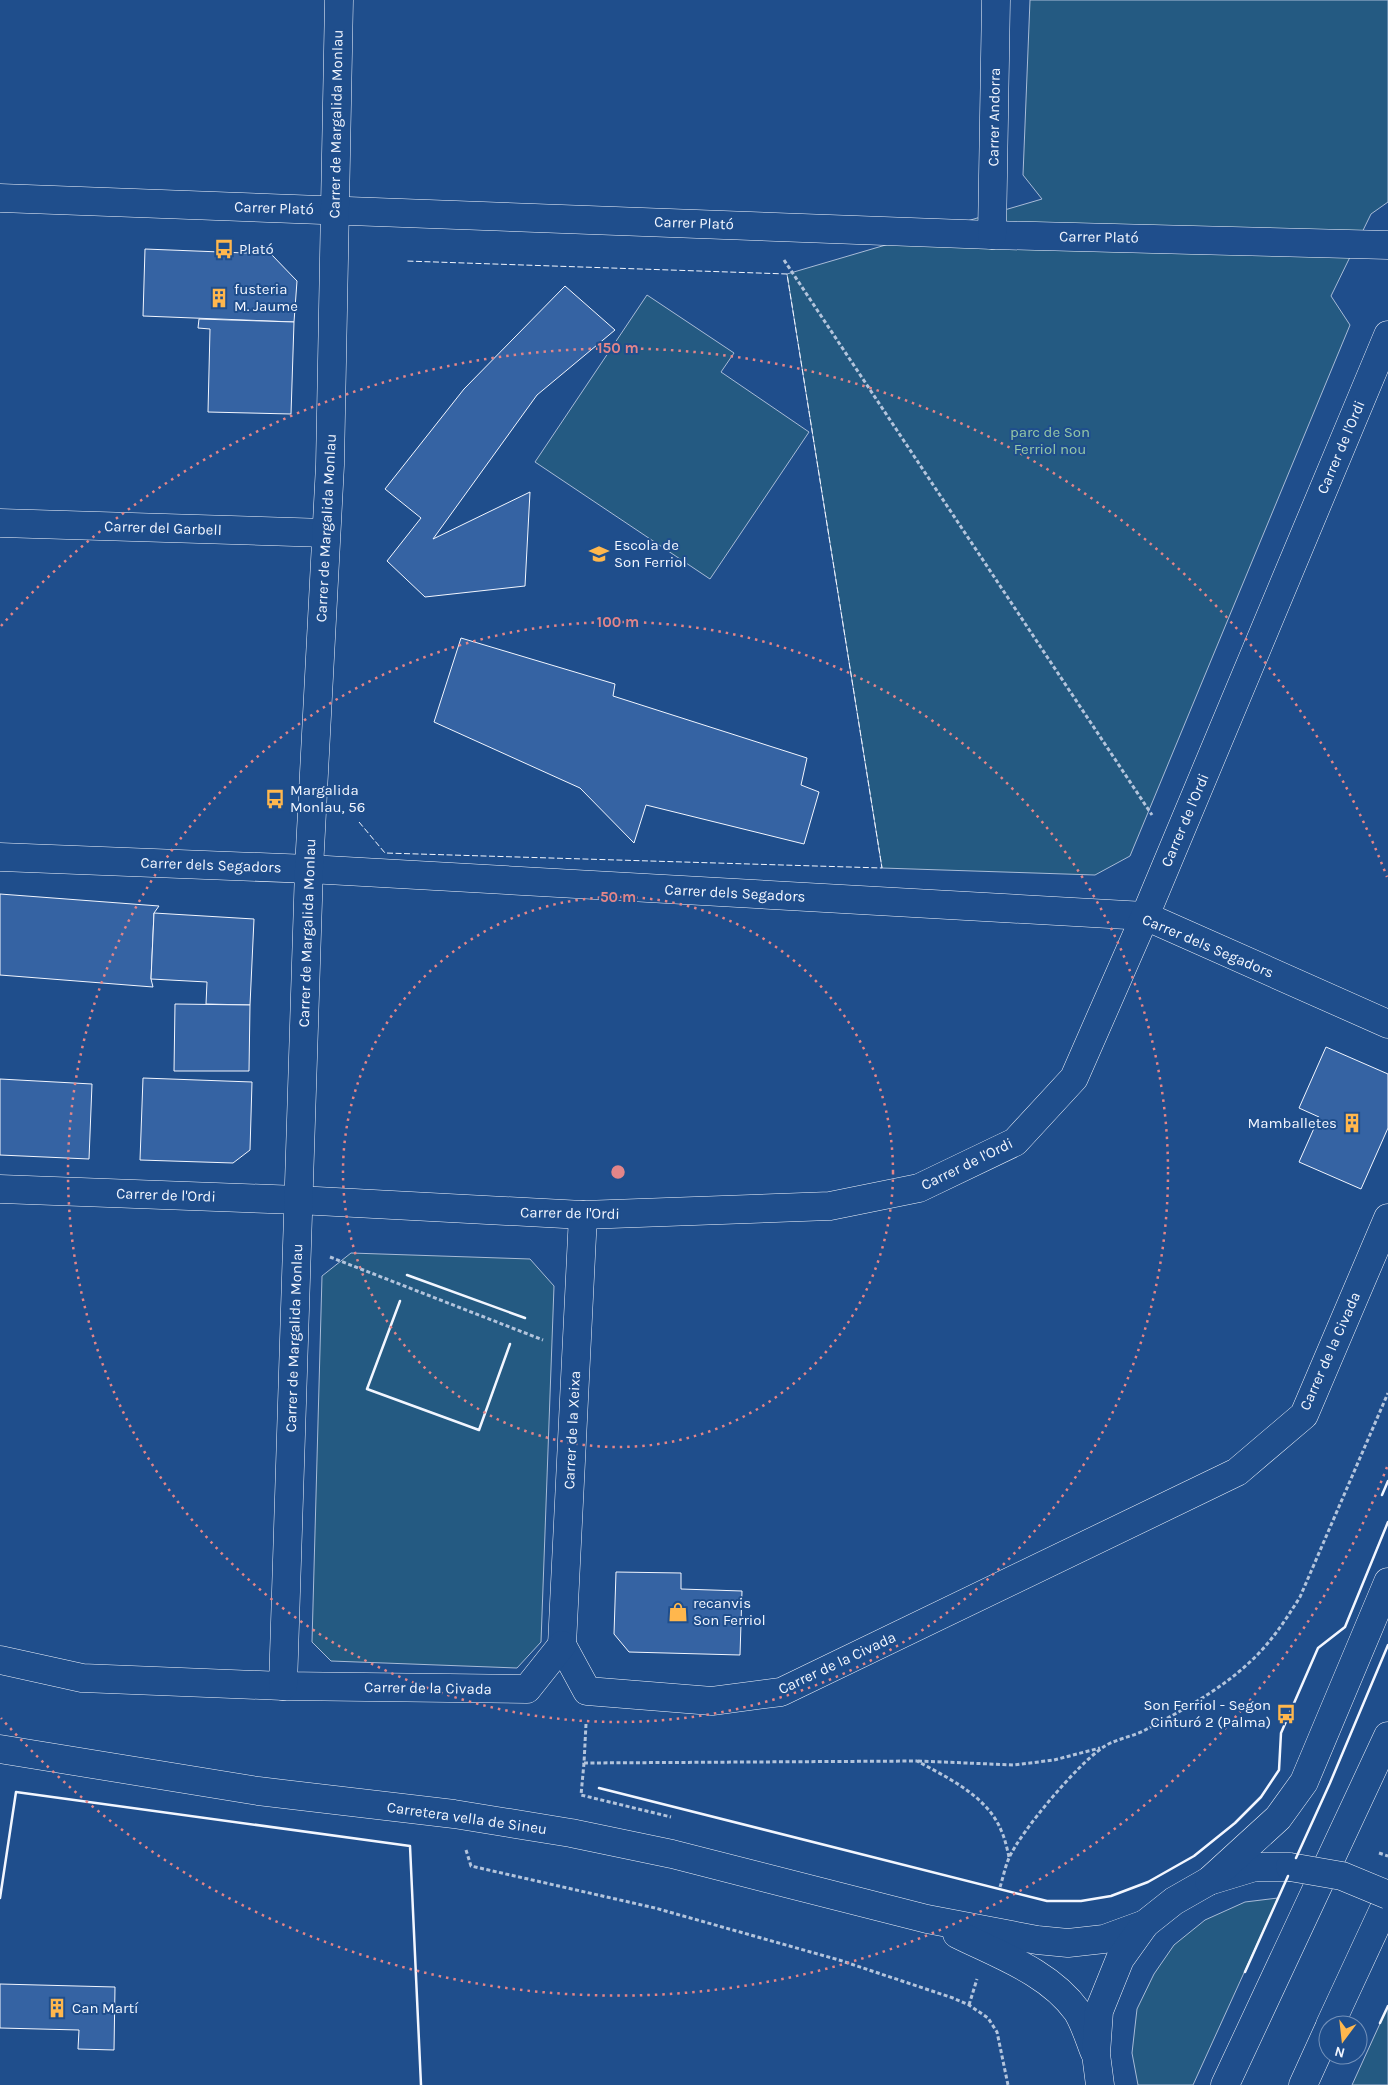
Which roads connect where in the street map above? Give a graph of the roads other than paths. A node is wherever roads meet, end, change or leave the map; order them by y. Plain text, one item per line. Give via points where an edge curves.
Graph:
1 (339, 0) edge
2 (996, 0) edge
3 (0, 198) edge
4 (334, 210) junction
5 (992, 235) junction
6 (1388, 245) edge
7 (1388, 335) edge
8 (0, 523) edge
9 (326, 533) junction
10 (0, 857) edge
11 (309, 869) junction
12 (1145, 916) junction
13 (1388, 1024) edge
14 (0, 1189) edge
15 (298, 1200) junction
16 (584, 1215) junction
17 (1388, 1218) edge
18 (1388, 1582) edge
19 (562, 1645) junction
20 (0, 1660) edge
21 (283, 1686) junction
22 (1388, 1736) edge
23 (0, 1749) edge
24 (1209, 1881) junction
25 (1388, 1895) edge
26 (1388, 1900) edge
27 (927, 1919) junction
28 (1145, 1924) junction
29 (1335, 2015) edge
30 (1318, 2052) edge
31 (1096, 2054) junction
32 (1100, 2085) edge
33 (1225, 2085) edge
34 (1303, 2085) edge

1 - 4 main road, Carrer de Margalida Monlau
2 - 5 main road, Carrer Andorra
3 - 4 main road, Carrer Plató
4 - 5 main road, Carrer Plató
4 - 9 main road, Carrer de Margalida Monlau
5 - 6 main road, Carrer Plató
7 - 12 main road, Carrer de l'Ordi
8 - 9 main road, Carrer del Garbell
9 - 11 main road, Carrer de Margalida Monlau
10 - 11 main road, Carrer dels Segadors
11 - 12 main road, Carrer dels Segadors
11 - 15 main road, Carrer de Margalida Monlau
12 - 13 main road, Carrer dels Segadors
12 - 16 main road, Carrer de l'Ordi via 1074,1078 1015,1142 919,1188 830,1206
14 - 15 main road, Carrer de l'Ordi
15 - 16 main road, Carrer de l'Ordi
15 - 21 main road, Carrer de Margalida Monlau
16 - 19 main road, Carrer de la Xeixa
17 - 19 main road, Carrer de la Civada via 1304,1415 1237,1472 781,1692 712,1701 587,1691
18 - 24 main road via 1304,1782 1278,1818
19 - 21 main road, Carrer de la Civada via 527,1688
20 - 21 main road, Carrer de la Civada via 82,1678
22 - 33 main road
23 - 27 main road, Carretera vella de Sineu via 258,1791 454,1814 571,1833 672,1854
24 - 25 main road, bridge via 1255,1867 1290,1866 1342,1876
24 - 28 main road via 1174,1901
26 - 29 main road
27 - 28 main road, Carretera vella de Sineu via 1068,1943 1104,1939
27 - 31 main road, Carretera vella de Sineu via 1026,1968 1053,1985 1077,2012
28 - 31 main road via 1120,1959 1099,2011
30 - 34 main road
31 - 32 main road

